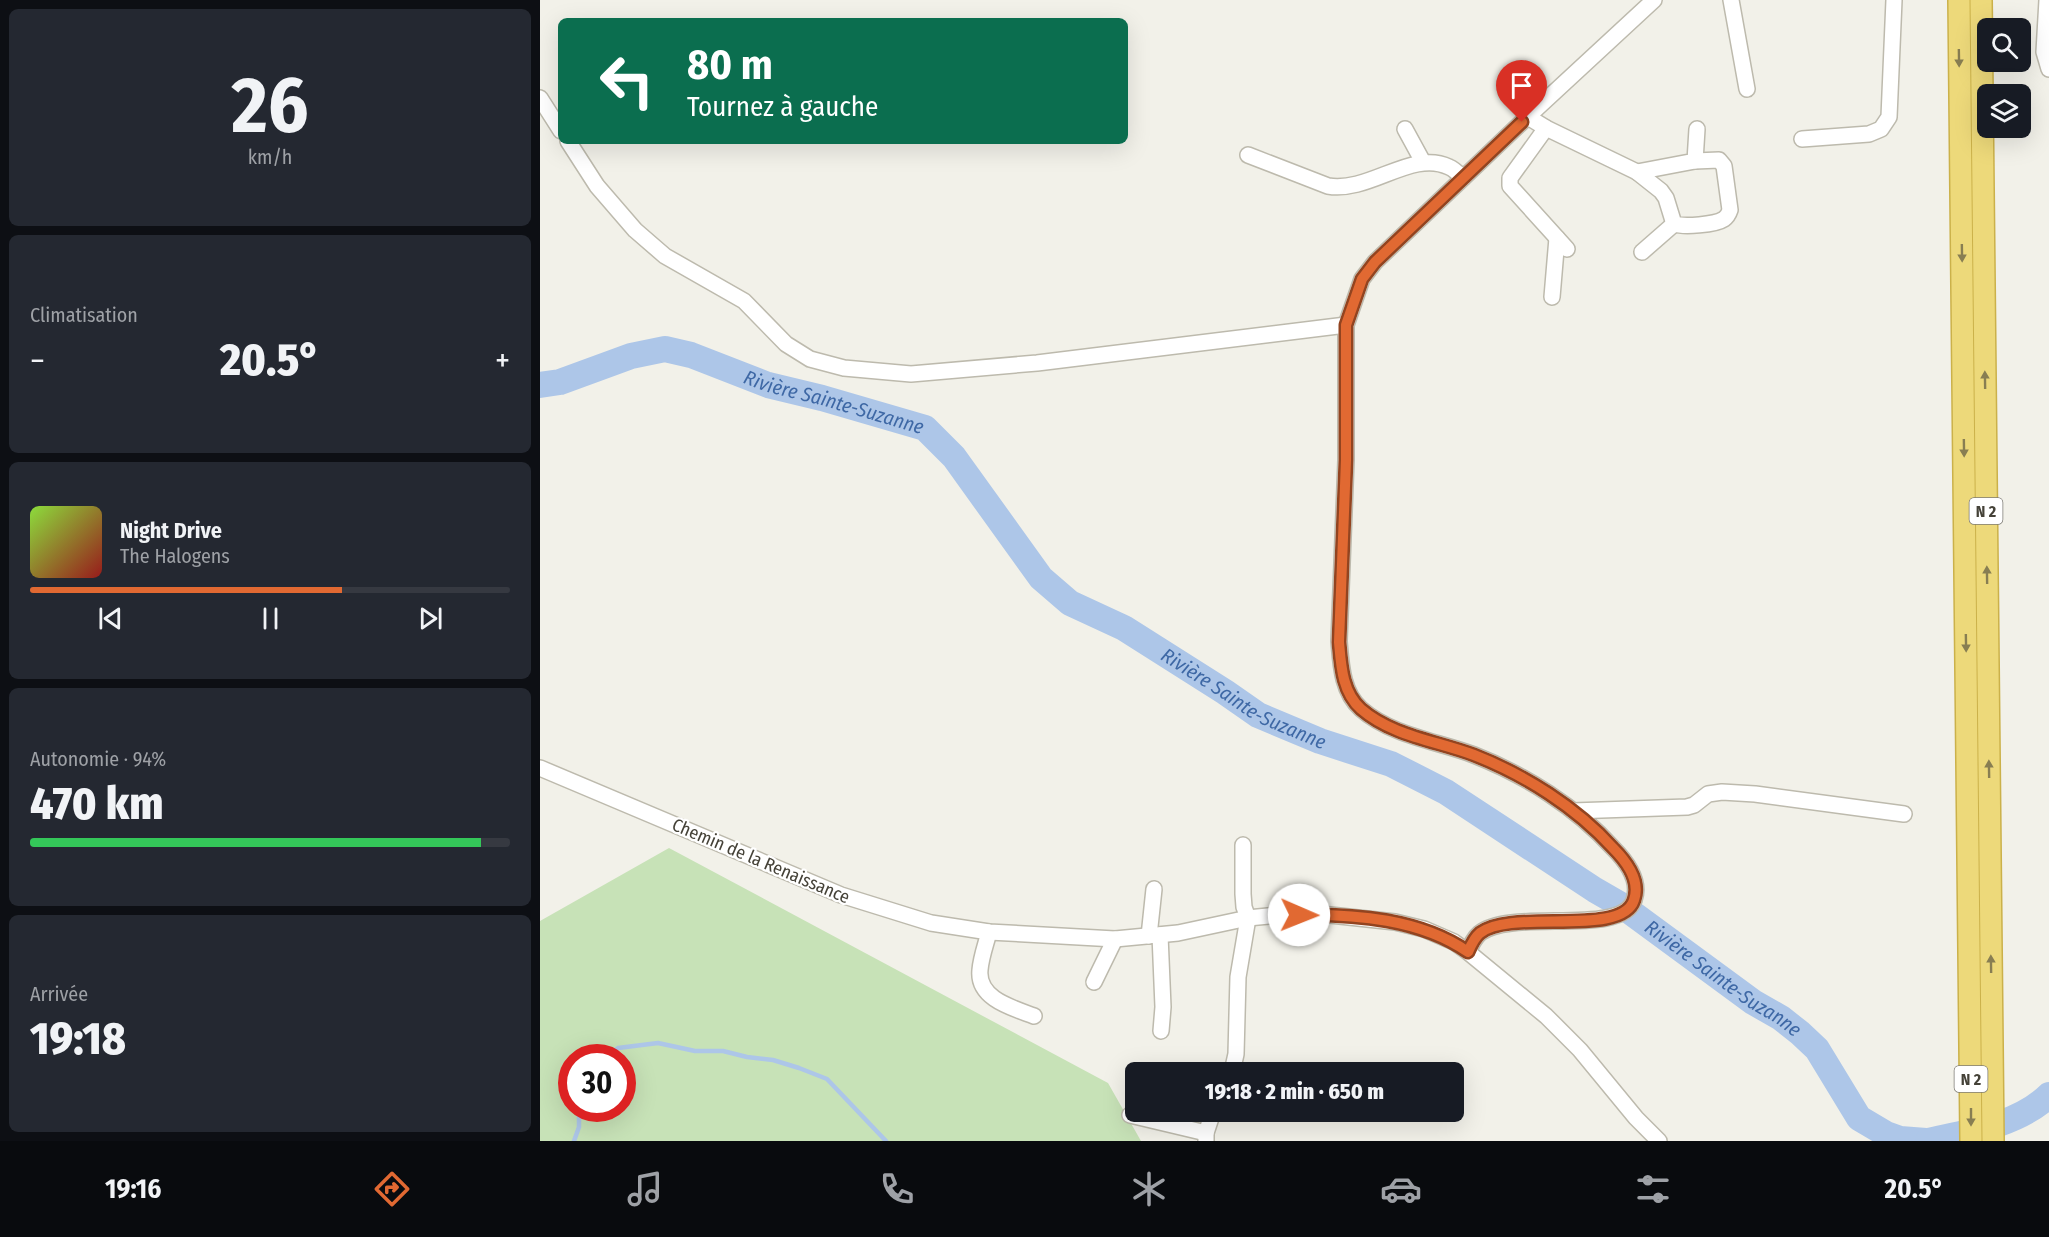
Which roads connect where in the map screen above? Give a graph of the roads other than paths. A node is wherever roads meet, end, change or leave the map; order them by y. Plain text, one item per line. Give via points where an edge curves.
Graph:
1 (1654, 0) edge
2 (1731, 0) edge
3 (1894, 0) edge
4 (1959, 0) edge
5 (1981, 0) edge
6 (2047, 0) edge
7 (2049, 69) edge
8 (1746, 89) dead end
9 (540, 98) edge
10 (1528, 117) junction
11 (558, 126) edge
12 (1405, 129) dead end
13 (1546, 129) junction
14 (1696, 129) dead end
15 (1802, 139) dead end
16 (570, 144) edge
17 (1248, 155) dead end
18 (1695, 161) junction
19 (1423, 162) junction
20 (1637, 172) junction
21 (1463, 178) junction
22 (1674, 224) junction
23 (1642, 252) dead end
24 (1552, 297) dead end
25 (1346, 325) junction
26 (540, 768) edge
27 (1573, 812) junction
28 (1904, 814) dead end
29 (1243, 845) dead end
30 (1154, 889) dead end
31 (1248, 918) junction
32 (989, 932) junction
33 (1155, 936) junction
34 (1115, 939) junction
35 (1468, 952) junction
36 (1094, 982) dead end
37 (1034, 1016) dead end
38 (1161, 1031) dead end
39 (1234, 1062) edge
40 (1156, 1122) edge
41 (1210, 1122) edge
42 (1206, 1137) edge
43 (1659, 1141) edge
44 (1971, 1141) edge
45 (1993, 1141) edge

1 - 10 street
2 - 8 street
3 - 15 street via 1889,117 1881,129 1869,134
4 -> 44 highway, N 2
45 -> 5 highway, N 2
6 - 7 street via 2044,52
9 - 11 street
10 - 13 street
10 - 21 street
12 - 19 street
13 - 20 street
13 - 24 street via 1510,178 1510,186 1562,243
14 - 18 street
16 - 25 street via 597,186 635,230 665,256 744,301 786,344 810,359 844,368 911,374 1037,363
17 - 19 street via 1338,188 1363,184
18 - 20 street
18 - 22 street via 1719,160 1724,166 1730,210 1726,218 1718,221 1683,227
19 - 21 street via 1449,167
20 - 22 street via 1666,198
21 - 25 street via 1375,262 1362,279
22 - 23 street
25 - 27 street via 1339,642 1348,692 1360,708 1380,722 1514,773
26 - 32 street, Chemin de la Renaissance via 841,896 931,923
27 - 28 street via 1687,807 1708,794 1722,792
27 - 35 street via 1626,862 1635,883 1634,903 1626,912 1611,917 1502,924 1481,932
29 - 31 street via 1244,907
30 - 33 street
31 - 33 street, Chemin de la Renaissance
31 - 35 street, Chemin de la Renaissance via 1321,914 1409,925 1439,934
31 - 39 street via 1238,977
32 - 34 street, Chemin de la Renaissance
32 - 37 street via 980,971 986,991 1003,1004
33 - 34 street, Chemin de la Renaissance
33 - 38 street via 1163,1007
34 - 36 street
35 - 43 street, Chemin de la Renaissance via 1546,1016
40 - 42 street
41 - 42 street

